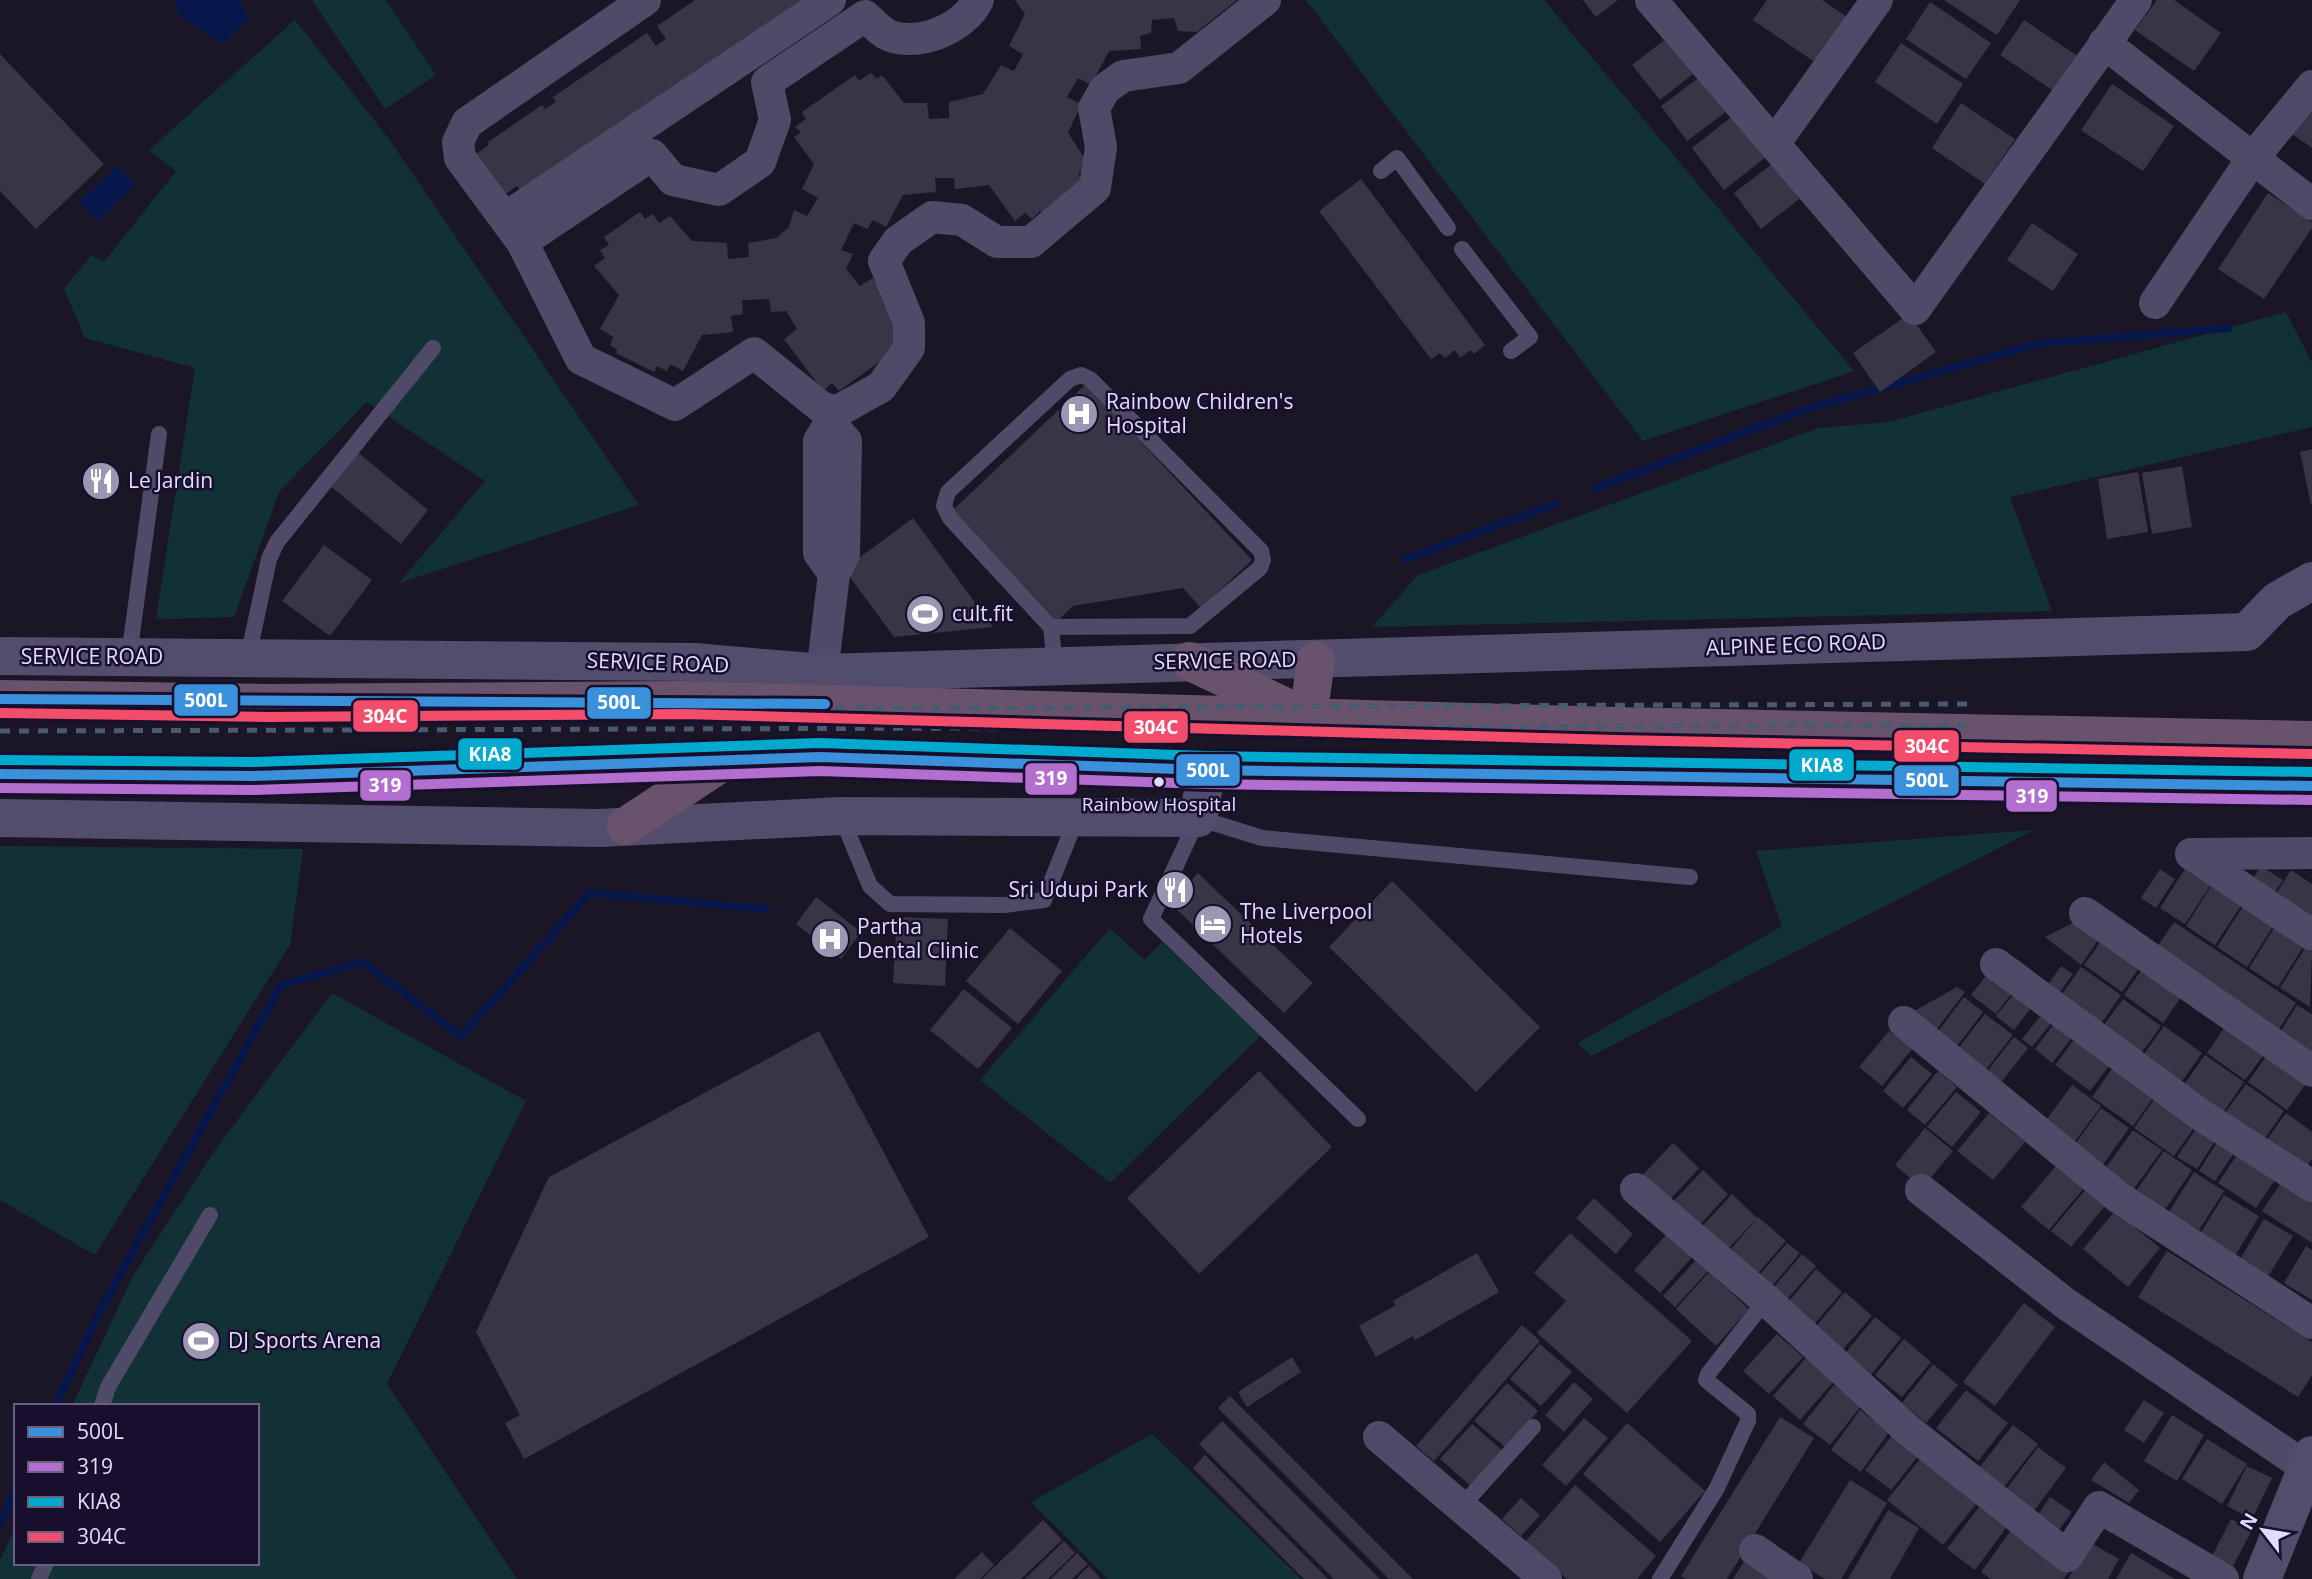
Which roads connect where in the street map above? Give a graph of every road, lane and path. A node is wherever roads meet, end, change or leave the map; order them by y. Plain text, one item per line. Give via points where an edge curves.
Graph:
1 (645, 0) edge
2 (830, 0) edge
3 (978, 0) edge
4 (1265, 0) edge
5 (1651, 0) edge
6 (1877, 0) edge
7 (2136, 0) edge
8 (797, 22) junction
9 (2104, 43) junction
10 (817, 48) junction
11 (2312, 86) edge
12 (1774, 144) junction
13 (2252, 159) junction
14 (1381, 171) dead end
15 (2312, 204) edge
16 (1448, 228) dead end
17 (514, 230) junction
18 (1462, 249) dead end
19 (2155, 303) dead end
20 (433, 348) dead end
21 (1511, 351) dead end
22 (834, 418) junction
23 (159, 434) dead end
24 (2312, 581) edge
25 (2312, 597) edge
26 (2268, 612) junction
27 (1051, 627) junction
28 (1189, 644) junction
29 (0, 656) edge
30 (129, 656) junction
31 (248, 658) junction
32 (1316, 660) junction
33 (1055, 665) junction
34 (822, 673) junction
35 (0, 699) edge
36 (1308, 718) junction
37 (2312, 740) edge
38 (723, 762) junction
39 (1207, 770) junction
40 (0, 774) edge
41 (2312, 786) edge
42 (841, 816) junction
43 (1077, 817) junction
44 (0, 818) edge
45 (1198, 818) junction
46 (626, 826) junction
47 (2312, 853) edge
48 (1690, 877) dead end
49 (2085, 913) dead end
50 (2312, 935) edge
51 (1996, 964) dead end
52 (1904, 1022) dead end
53 (2312, 1070) edge
54 (1358, 1119) dead end
55 (2312, 1186) edge
56 (1636, 1189) dead end
57 (1921, 1190) dead end
58 (210, 1214) dead end
59 (1766, 1300) junction
60 (2312, 1323) edge
61 (103, 1404) edge
62 (1533, 1427) dead end
63 (1379, 1437) dead end
64 (2309, 1462) edge
65 (1460, 1508) junction
66 (2302, 1513) edge
67 (1755, 1550) dead end
68 (1546, 1579) edge
69 (1660, 1579) edge
70 (1797, 1579) edge
71 (2223, 1579) edge
72 (2262, 1579) edge

1 - 17 street via 467,123 458,142 460,158
2 - 8 street
3 - 10 street via 952,26 915,41 886,34 865,16
4 - 22 street via 1179,68 1123,76 1105,89 1094,108 1101,147 1095,188 1031,242 997,242 962,220 932,217 898,241 884,261 909,323 909,348 881,387
5 - 12 street
6 - 12 street
7 - 9 street
8 - 10 street
8 - 17 street
9 - 12 street via 1915,309
9 - 13 street
10 - 17 street via 767,82 775,120 760,162 719,190 673,180 652,155
11 - 13 street
13 - 15 street
13 - 19 street
14 - 16 lane via 1397,158
17 - 22 street via 581,359 675,405 754,353
18 - 21 lane via 1530,337
20 - 31 lane via 277,542 269,559
22 - 34 street via 819,441 819,554 834,574
23 - 30 lane
24 - 26 street, ALPINE ECO ROAD via 2277,601
25 - 26 street, ALPINE ECO ROAD via 2282,612
26 - 32 street, ALPINE ECO ROAD via 2247,632
27 - 28 lane
27 - 28 lane via 944,506 948,492 1070,379 1081,375 1261,551 1260,568
27 - 33 lane
28 - 32 street, SERVICE ROAD
28 - 33 street, SERVICE ROAD
28 - 36 highway
29 - 30 street, SERVICE ROAD
30 - 31 street, SERVICE ROAD
31 - 34 street, SERVICE ROAD via 694,662
32 - 36 highway
33 - 34 street, SERVICE ROAD
35 - 36 highway via 267,703 685,700
36 - 37 highway
38 - 39 highway via 820,757
38 - 40 highway via 254,776
38 - 46 highway
39 - 41 highway
39 - 45 street
42 - 43 street
42 - 43 lane via 870,886 890,904 1004,905 1044,900
42 - 46 street
43 - 45 street
44 - 46 street
45 - 48 lane via 1262,838
45 - 54 lane via 1151,919
47 - 50 street via 2191,854
49 - 53 street
51 - 55 street via 2201,1115
52 - 60 street via 2118,1197
56 - 59 street
57 - 64 street via 2066,1304
58 - 61 lane via 108,1387
59 - 69 lane via 1708,1374 1706,1380 1748,1414 1748,1421 1717,1488
59 - 71 street via 1908,1430 2067,1556 2099,1507
62 - 65 lane
63 - 65 street
64 - 66 street
65 - 68 street
66 - 72 street
67 - 70 street

